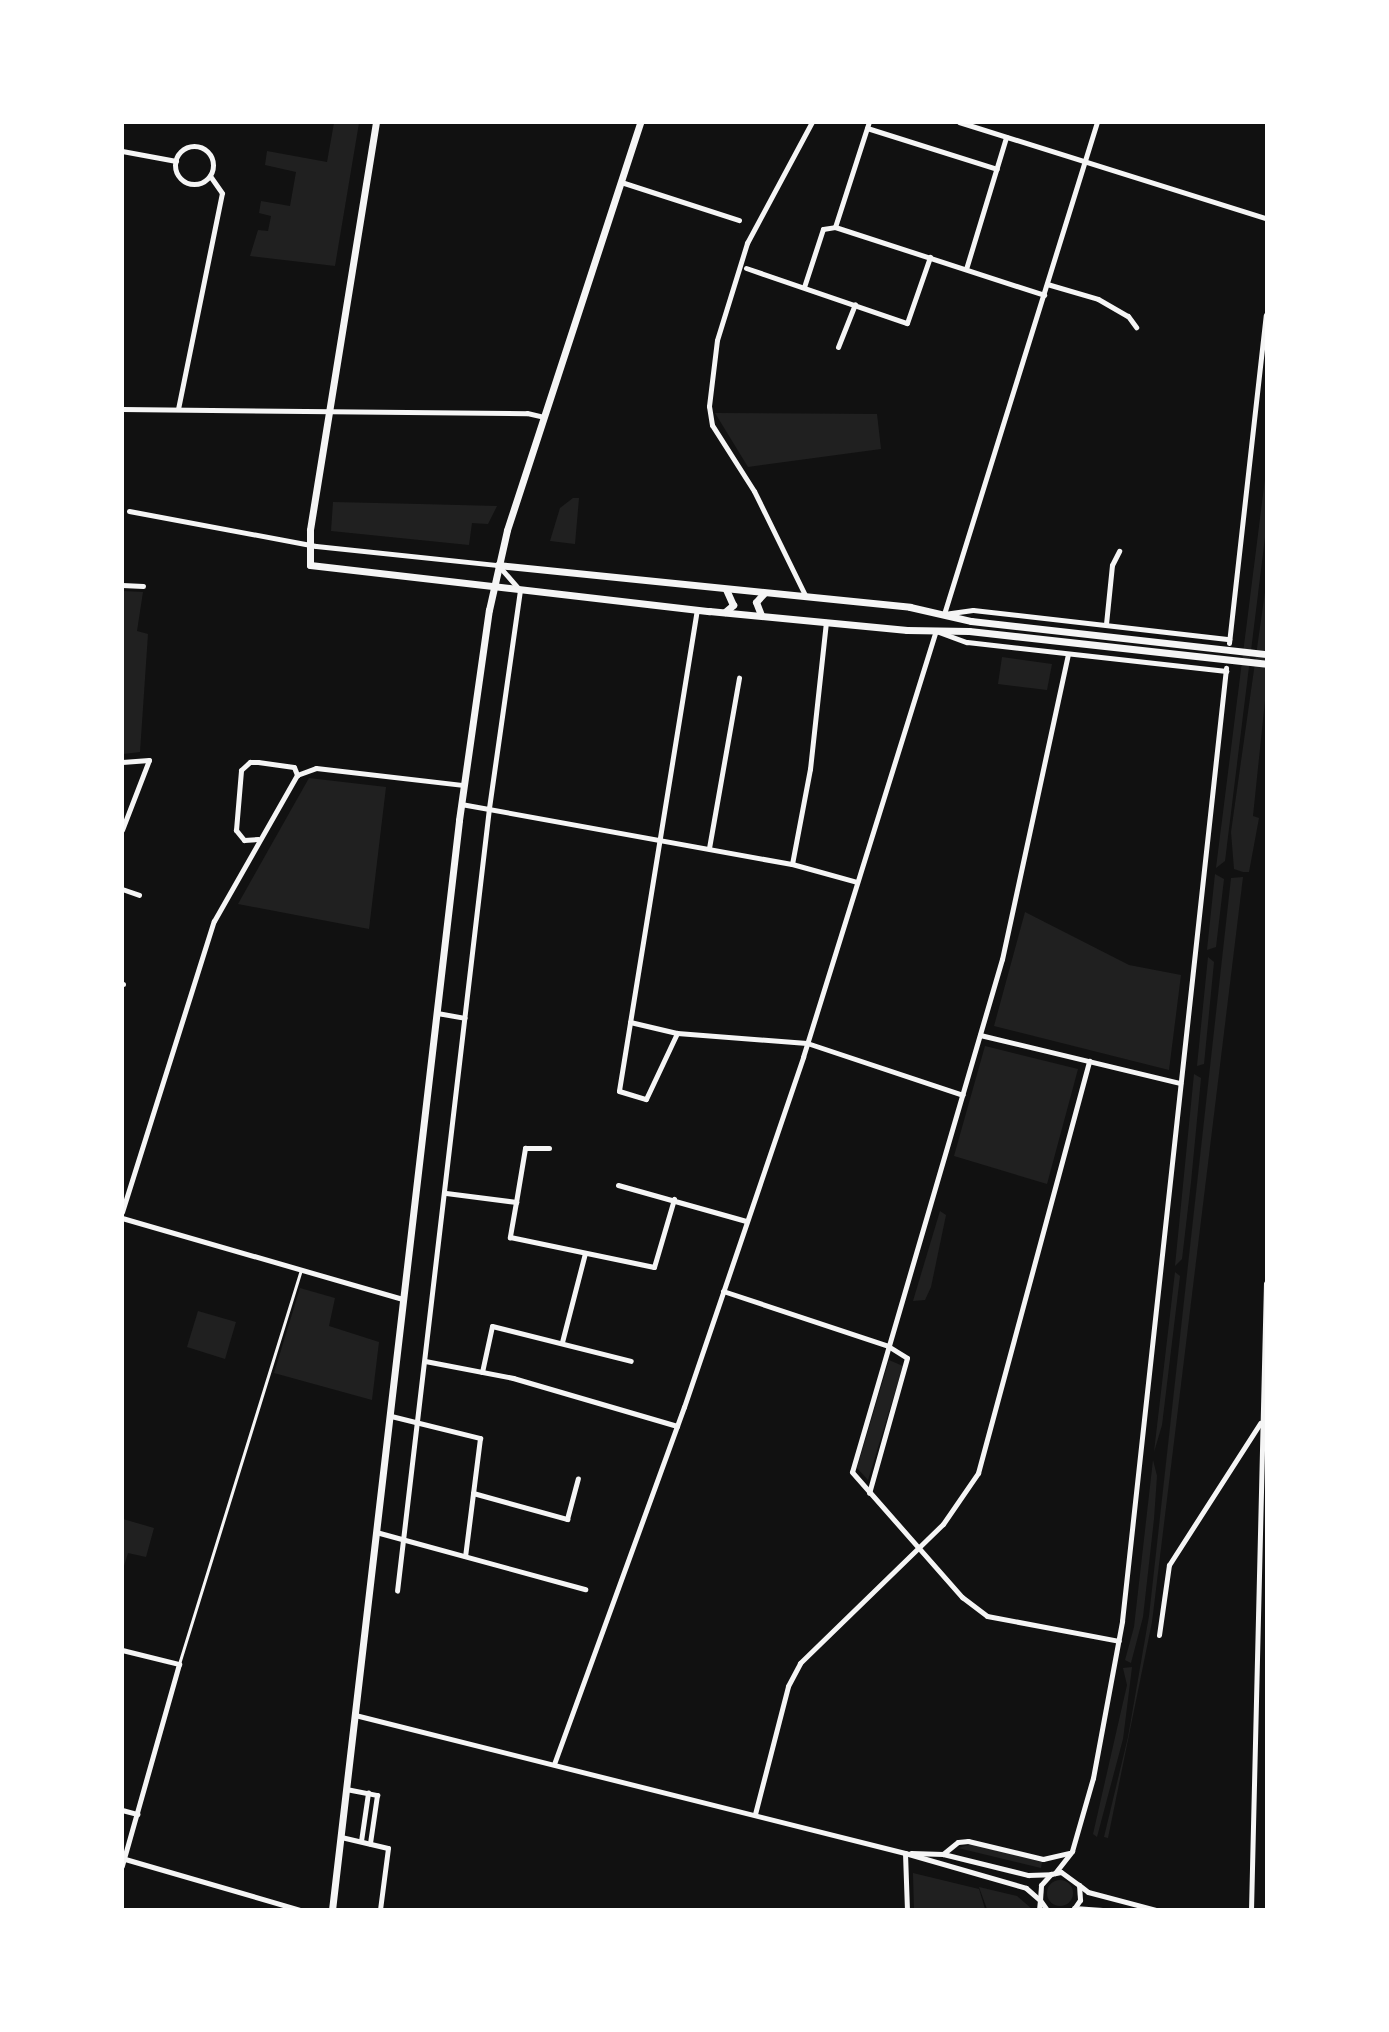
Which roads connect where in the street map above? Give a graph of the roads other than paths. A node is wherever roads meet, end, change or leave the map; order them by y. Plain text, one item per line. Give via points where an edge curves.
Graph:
1 (376, 122) edge
2 (640, 122) edge
3 (812, 122) edge
4 (959, 122) edge
5 (1097, 122) edge
6 (868, 125) edge
7 (1006, 137) junction
8 (122, 151) edge
9 (176, 161) junction
10 (1085, 162) junction
11 (997, 169) junction
12 (210, 176) junction
13 (621, 183) junction
14 (1266, 218) edge
15 (739, 220) dead end
16 (835, 227) junction
17 (930, 257) junction
18 (746, 268) dead end
19 (967, 270) junction
20 (1047, 284) junction
21 (804, 287) junction
22 (1044, 295) junction
23 (855, 304) junction
24 (1266, 315) edge
25 (1136, 327) dead end
26 (838, 347) dead end
27 (122, 409) edge
28 (178, 409) junction
29 (329, 409) junction
30 (544, 418) junction
31 (129, 511) dead end
32 (308, 542) junction
33 (1119, 551) dead end
34 (498, 565) junction
35 (122, 585) edge
36 (143, 586) dead end
37 (494, 586) junction
38 (726, 589) junction
39 (520, 590) junction
40 (764, 593) junction
41 (806, 597) junction
42 (697, 609) junction
43 (724, 612) junction
44 (944, 614) junction
45 (762, 616) junction
46 (826, 622) junction
47 (1107, 624) junction
48 (936, 631) junction
49 (1068, 654) junction
50 (1266, 654) edge
51 (1266, 664) edge
52 (739, 678) dead end
53 (122, 762) edge
54 (298, 775) junction
55 (464, 785) junction
56 (461, 804) junction
57 (489, 808) junction
58 (122, 830) edge
59 (260, 837) junction
60 (660, 839) junction
61 (709, 848) junction
62 (792, 864) junction
63 (857, 883) junction
64 (122, 889) edge
65 (139, 895) dead end
66 (437, 1013) junction
67 (465, 1018) junction
68 (630, 1022) junction
69 (677, 1033) junction
70 (980, 1035) junction
71 (807, 1043) junction
72 (1089, 1060) junction
73 (1180, 1083) junction
74 (962, 1095) junction
75 (550, 1148) dead end
76 (618, 1185) dead end
77 (446, 1192) junction
78 (674, 1199) junction
79 (516, 1202) junction
80 (122, 1212) edge
81 (122, 1218) edge
82 (746, 1221) junction
83 (585, 1253) junction
84 (301, 1269) junction
85 (1266, 1283) edge
86 (723, 1291) junction
87 (404, 1299) junction
88 (562, 1342) junction
89 (888, 1346) junction
90 (425, 1361) junction
91 (631, 1361) dead end
92 (482, 1372) junction
93 (391, 1416) junction
94 (417, 1419) junction
95 (1262, 1420) junction
96 (677, 1426) junction
97 (578, 1478) dead end
98 (473, 1493) junction
99 (869, 1493) junction
100 (376, 1532) junction
101 (403, 1539) junction
102 (918, 1548) junction
103 (464, 1556) junction
104 (585, 1589) dead end
105 (397, 1591) dead end
106 (1159, 1635) dead end
107 (1119, 1641) junction
108 (122, 1650) edge
109 (179, 1664) junction
110 (355, 1715) junction
111 (554, 1764) junction
112 (346, 1789) junction
113 (368, 1793) junction
114 (122, 1810) edge
115 (137, 1814) junction
116 (755, 1814) junction
117 (341, 1838) junction
118 (361, 1841) junction
119 (370, 1843) junction
120 (1072, 1851) junction
121 (905, 1853) junction
122 (943, 1854) junction
123 (125, 1859) junction
124 (122, 1867) edge
125 (1053, 1874) junction
126 (1079, 1885) junction
127 (1040, 1899) junction
128 (300, 1909) edge
129 (332, 1909) edge
130 (380, 1909) edge
131 (907, 1909) edge
132 (1039, 1909) edge
133 (1047, 1909) edge
134 (1073, 1909) edge
135 (1106, 1909) edge
136 (1156, 1909) edge
137 (1251, 1909) edge

1 - 29 street
2 - 13 street
3 - 41 street via 747,243 717,340 709,407 712,425 754,491
4 - 7 street
5 - 10 street
6 - 11 street
6 - 16 street
7 - 10 street
7 - 11 street
8 - 9 street
9 - 12 street via 178,174 187,183 200,183
9 - 12 street via 186,148 203,149 213,164
10 - 14 street
10 - 20 street
11 - 19 street
12 - 28 street via 222,193
13 - 15 street
13 - 30 street
16 - 17 street
16 - 21 street via 823,229
17 - 19 street
17 - 23 street via 907,323
18 - 21 street
19 - 22 street
20 - 22 street
20 - 25 street via 1098,299 1128,316
21 - 23 street
22 - 44 street
23 - 26 street
24 - 47 street via 1229,641
27 - 28 street
28 - 29 street
29 - 30 street via 527,412
29 - 32 street
30 - 34 street
31 - 32 street
32 - 34 street
32 - 37 street via 306,559 313,566
33 - 47 street via 1112,565
34 - 37 street
34 - 38 street
34 - 39 street
35 - 36 street
37 - 39 street
37 - 55 street
38 - 40 street
38 - 43 street via 733,605
39 - 42 street
39 - 57 street
40 - 41 street
40 - 45 street via 756,602
41 - 44 street
42 - 43 street
42 - 60 street
43 - 45 street
44 - 47 street via 972,610
44 - 50 street via 971,621
45 - 46 street
46 - 48 street
46 - 62 street via 810,769
48 - 49 street via 967,642
48 - 51 street
48 - 63 street
49 - 70 street via 1015,908
49 - 73 street via 1226,670
52 - 61 street
53 - 58 street via 149,760
54 - 55 street via 316,768
54 - 59 street
54 - 59 street via 294,767 258,762 241,770 236,830 244,840
55 - 56 street
56 - 57 street
56 - 66 street
57 - 60 street
57 - 67 street
59 - 80 street via 214,921
60 - 61 street
60 - 68 street
61 - 62 street
62 - 63 street
63 - 71 street
64 - 65 street
66 - 67 street
66 - 87 street
67 - 77 street
68 - 69 street
68 - 69 street via 619,1091 646,1099
69 - 71 street
70 - 72 street
70 - 74 street
71 - 74 street
71 - 82 street
72 - 73 street
72 - 102 street via 984,1458 965,1498
73 - 107 street
74 - 89 street
75 - 79 street via 525,1148
76 - 78 street
77 - 79 street
77 - 90 street
78 - 82 street
78 - 83 street via 654,1267
79 - 83 street via 510,1237
81 - 84 street
82 - 86 street
83 - 88 street
84 - 87 street
84 - 109 lane
85 - 95 street
86 - 89 street
86 - 96 street
87 - 93 street
88 - 91 street
88 - 92 street via 492,1326
89 - 99 street via 852,1468
89 - 99 street via 908,1363
90 - 92 street
90 - 94 street
92 - 96 street
93 - 94 street
93 - 100 street
94 - 98 street via 480,1438
94 - 101 street
95 - 106 street via 1169,1565
95 - 137 street
96 - 111 street
97 - 98 street via 567,1519
98 - 103 street
99 - 102 street
100 - 101 street
100 - 110 street
101 - 103 street
101 - 105 street
102 - 107 street via 986,1616
102 - 116 street via 800,1663 788,1686
103 - 104 street
107 - 120 street via 1099,1753
108 - 109 street
109 - 115 street
110 - 111 street
110 - 112 street
111 - 116 street
112 - 113 street
112 - 117 street
113 - 118 street
113 - 119 street via 377,1795
114 - 115 street
115 - 123 street
116 - 121 street
117 - 118 street
117 - 129 street
118 - 119 street
119 - 130 street via 388,1848
120 - 122 street via 1043,1859 968,1840
120 - 125 street
121 - 122 street
121 - 127 street via 1026,1888
121 - 131 street
122 - 125 street via 1028,1875
123 - 124 street
123 - 128 street
125 - 126 street via 1067,1874
125 - 127 street via 1041,1885
126 - 134 street via 1080,1900
126 - 136 street via 1088,1892
127 - 132 street
127 - 133 street
134 - 135 street

